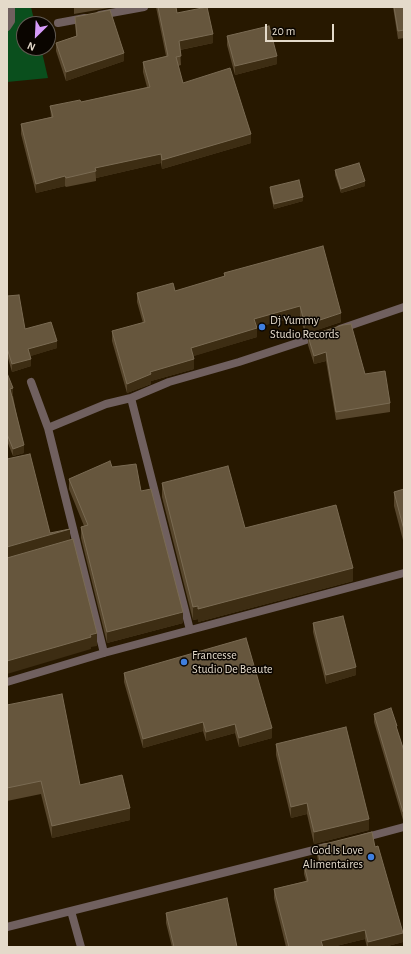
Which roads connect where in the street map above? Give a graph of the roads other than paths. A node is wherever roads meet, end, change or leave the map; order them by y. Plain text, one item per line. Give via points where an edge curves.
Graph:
1 (10, 7) edge
2 (144, 7) edge
3 (58, 23) dead end
4 (7, 28) edge
5 (404, 307) edge
6 (31, 382) dead end
7 (131, 398) junction
8 (48, 428) junction
9 (404, 573) edge
10 (190, 630) junction
11 (104, 653) junction
12 (7, 682) edge
13 (404, 827) edge
14 (358, 839) edge
15 (334, 845) edge
16 (71, 911) junction
17 (7, 927) edge
18 (81, 947) edge

1 - 4 street via 11,21
2 - 3 street
5 - 7 street via 170,382
6 - 8 street
7 - 8 street via 106,404
7 - 10 street
8 - 11 street via 73,546
9 - 10 street
10 - 11 street
11 - 12 street
13 - 14 street
15 - 16 street
16 - 17 street
16 - 18 street

